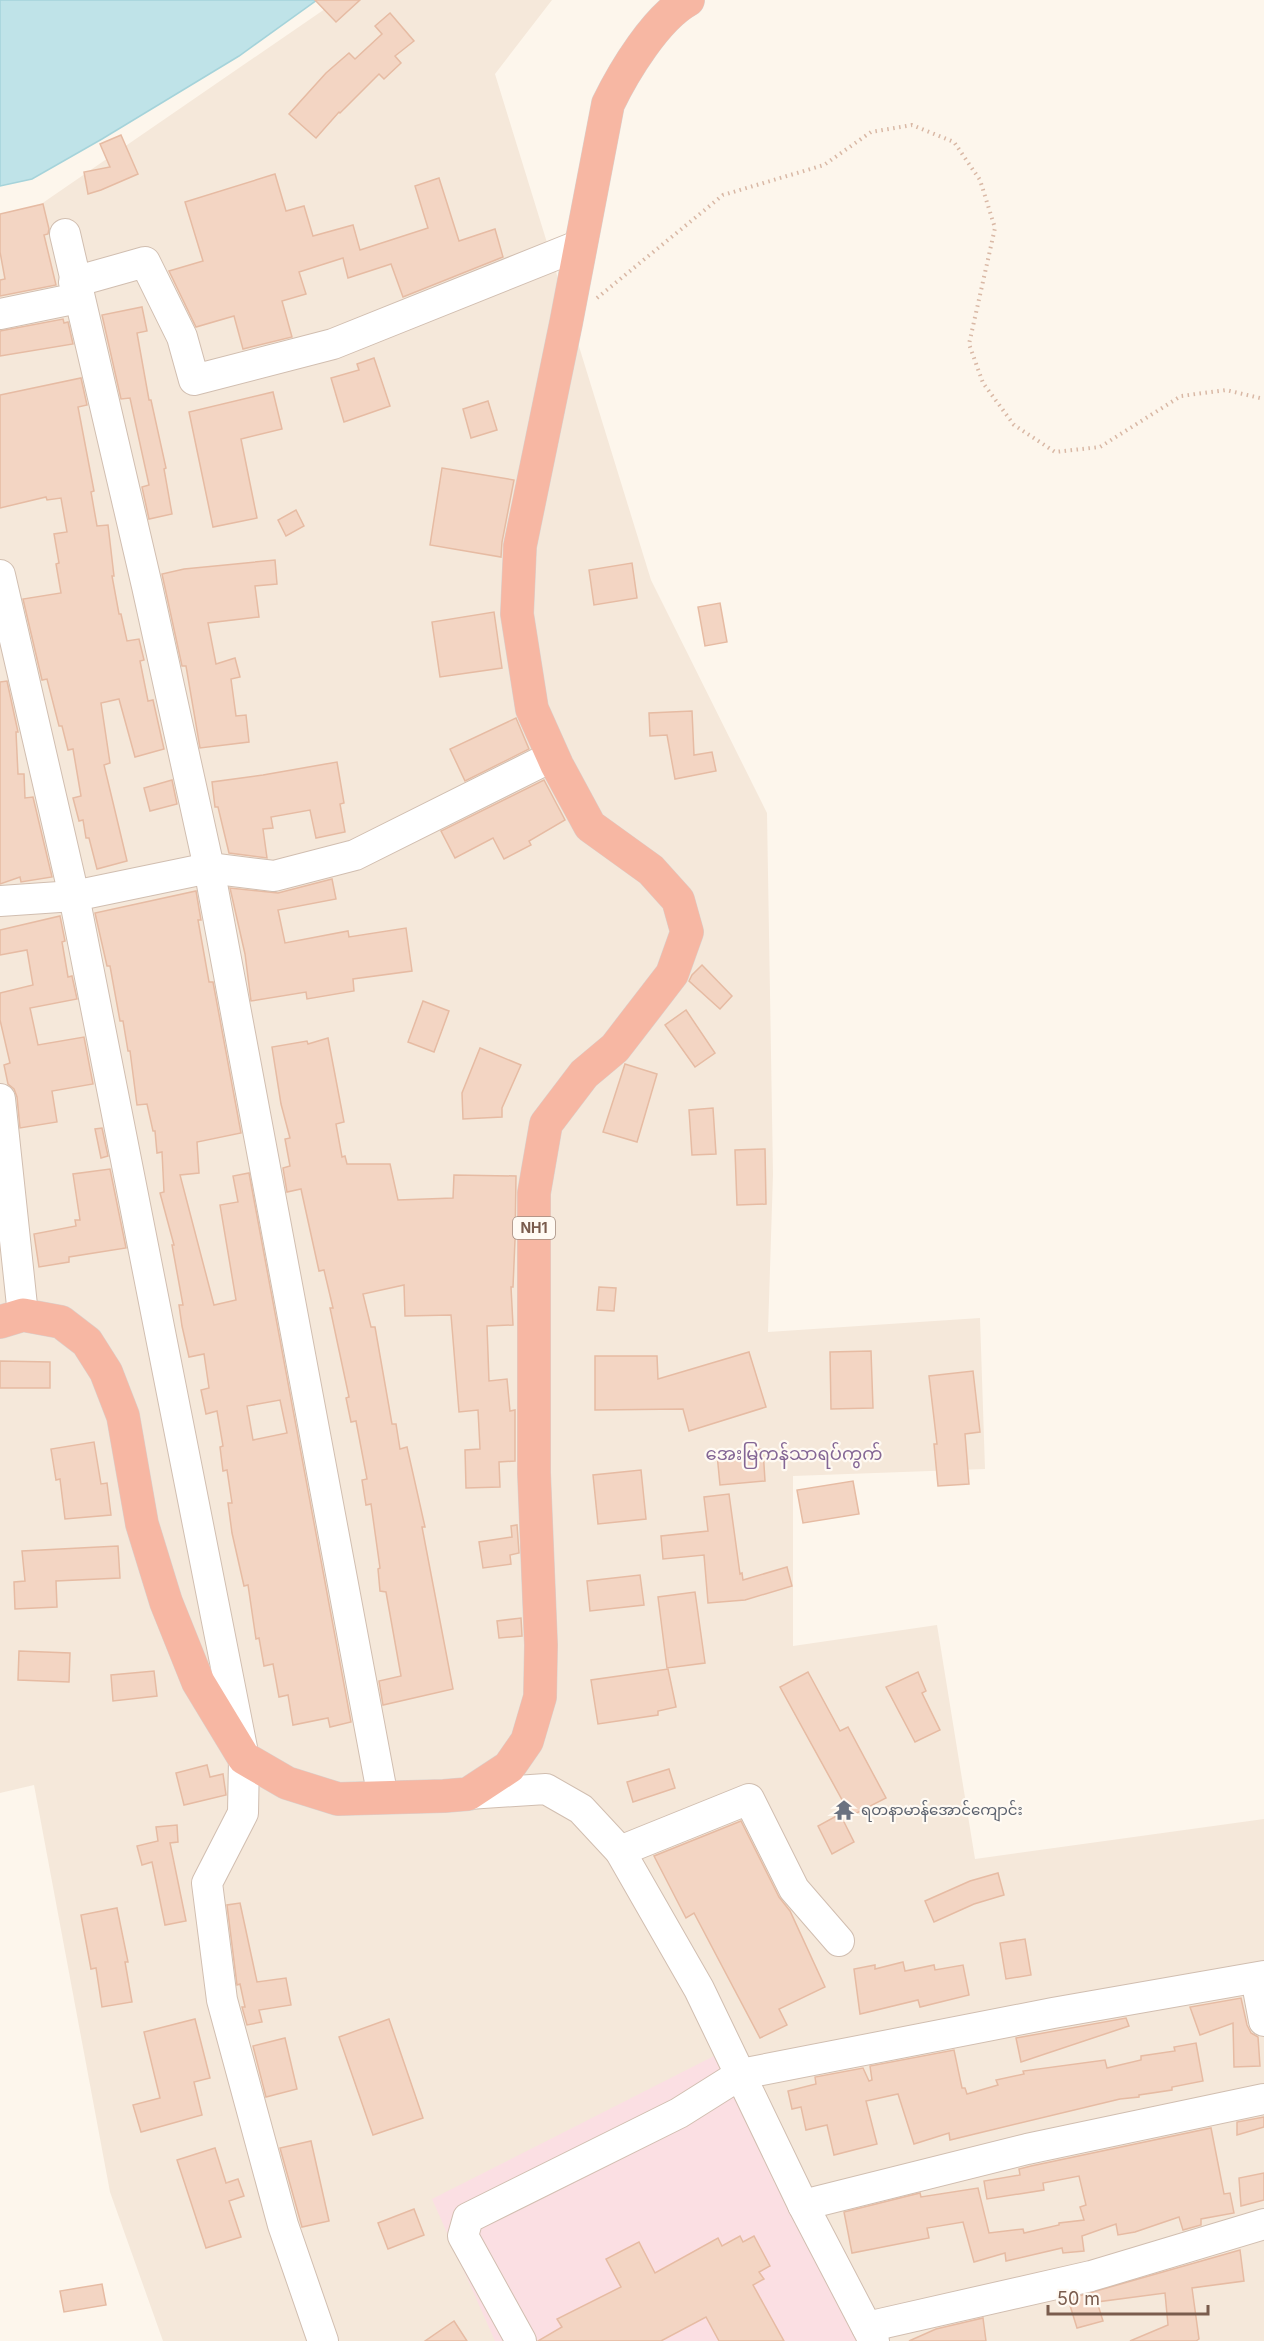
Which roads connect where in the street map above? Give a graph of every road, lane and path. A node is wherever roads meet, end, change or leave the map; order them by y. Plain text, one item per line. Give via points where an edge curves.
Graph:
1 (688, 0) edge
2 (65, 234) dead end
3 (580, 244) junction
4 (76, 290) junction
5 (0, 314) edge
6 (566, 323) junction
7 (1264, 399) edge
8 (0, 575) edge
9 (553, 756) junction
10 (209, 868) junction
11 (74, 896) junction
12 (0, 901) edge
13 (0, 1099) edge
14 (12, 1319) edge
15 (244, 1758) junction
16 (468, 1794) junction
17 (383, 1798) junction
18 (620, 1851) junction
19 (839, 1941) dead end
20 (1260, 1977) edge
21 (1264, 2020) edge
22 (741, 2074) junction
23 (1264, 2099) edge
24 (803, 2205) junction
25 (1264, 2224) edge
26 (870, 2334) edge
27 (323, 2341) edge
28 (521, 2341) edge

1 - 3 highway, NH1 via 643,44 608,104
2 - 4 street
3 - 4 street via 333,344 194,380 182,337 145,262
3 - 6 highway, NH1
4 - 5 street
4 - 10 street
6 - 7 path via 723,195 824,165 871,132 912,125 954,142 980,180 995,228 969,344 983,383 1014,425 1055,452 1100,447 1181,396 1226,390
6 - 9 highway, NH1 via 520,546 517,614 532,709
8 - 11 street
9 - 10 street via 355,855 274,876
9 - 16 highway, NH1 via 590,826 651,870 678,900 687,932 672,974 615,1048 584,1074 546,1124 534,1193 534,1473 540,1696 526,1741 509,1767
10 - 11 street
10 - 17 street
11 - 12 street
11 - 15 street
13 - 14 street
14 - 15 highway via 61,1322 87,1342 106,1372 123,1416 142,1524 166,1602 198,1682
15 - 17 highway via 287,1783 338,1798
15 - 27 street via 243,1813 207,1883 222,2000 283,2225
16 - 17 highway
16 - 18 street via 546,1789 581,1809
18 - 19 street via 748,1799 794,1889
18 - 22 street via 699,1989
20 - 21 street
20 - 22 street
22 - 24 street
22 - 28 street via 679,2113 468,2218 463,2236
23 - 24 street via 1027,2150
24 - 26 street
25 - 26 street via 1091,2276

